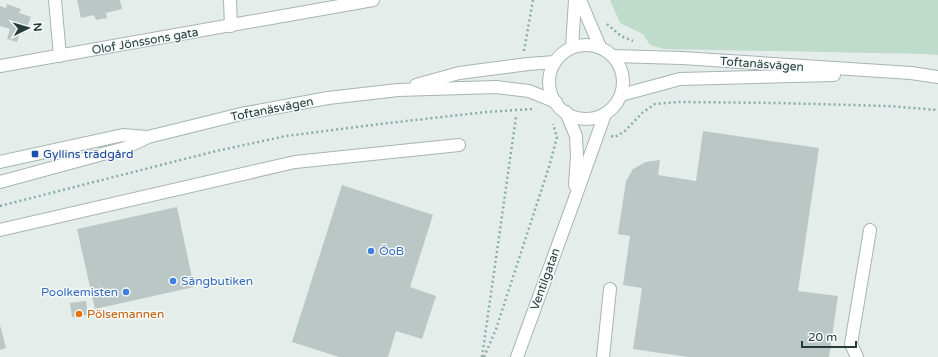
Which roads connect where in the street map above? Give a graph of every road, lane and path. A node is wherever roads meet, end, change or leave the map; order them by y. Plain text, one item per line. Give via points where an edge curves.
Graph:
1 (55, 0) edge
2 (230, 0) edge
3 (373, 0) edge
4 (533, 0) edge
5 (575, 0) edge
6 (580, 0) edge
7 (231, 26) junction
8 (572, 47) junction
9 (600, 47) junction
10 (60, 56) junction
11 (524, 56) dead end
12 (613, 56) junction
13 (555, 62) junction
14 (0, 66) edge
15 (911, 73) junction
16 (938, 77) edge
17 (398, 90) junction
18 (621, 94) junction
19 (556, 102) junction
20 (655, 104) dead end
21 (534, 109) dead end
22 (938, 110) edge
23 (566, 112) junction
24 (605, 114) junction
25 (516, 117) dead end
26 (552, 120) dead end
27 (148, 137) junction
28 (459, 144) dead end
29 (0, 162) edge
30 (0, 182) edge
31 (574, 201) junction
32 (0, 206) edge
33 (0, 230) edge
34 (870, 230) dead end
35 (610, 289) dead end
36 (483, 357) edge
37 (517, 357) edge
38 (603, 357) edge
39 (857, 357) edge

1 - 10 street
2 - 7 street
3 - 7 street, Olof Jönssons gata
4 - 11 path
5 - 8 street
6 - 9 street
7 - 10 street, Olof Jönssons gata
8 - 9 street via 586,44
8 - 13 street
9 - 12 street
10 - 14 street, Olof Jönssons gata
12 - 15 street, Toftanäsvägen
12 - 18 street via 623,78
13 - 17 street, Toftanäsvägen via 459,73
13 - 19 street, Toftanäsvägen via 550,78 550,90
15 - 16 street, Toftanäsvägen
15 - 18 street, Toftanäsvägen via 680,79
17 - 19 street, Toftanäsvägen via 496,87 530,91
17 - 27 street, Toftanäsvägen via 328,98 241,114
18 - 24 street via 614,106
19 - 23 street, Toftanäsvägen
20 - 22 path via 777,103
21 - 32 path via 504,110 286,136 216,151
23 - 24 street, Toftanäsvägen via 579,118
23 - 31 street, Ventilgatan via 576,136
24 - 31 street, Ventilgatan
25 - 36 path
26 - 36 path via 557,137 549,167 496,329
27 - 29 street, Toftanäsvägen via 123,135
27 - 30 street, Toftanäsvägen via 124,148
28 - 33 street via 294,162
31 - 37 street, Ventilgatan
34 - 39 street via 851,344
35 - 38 street

